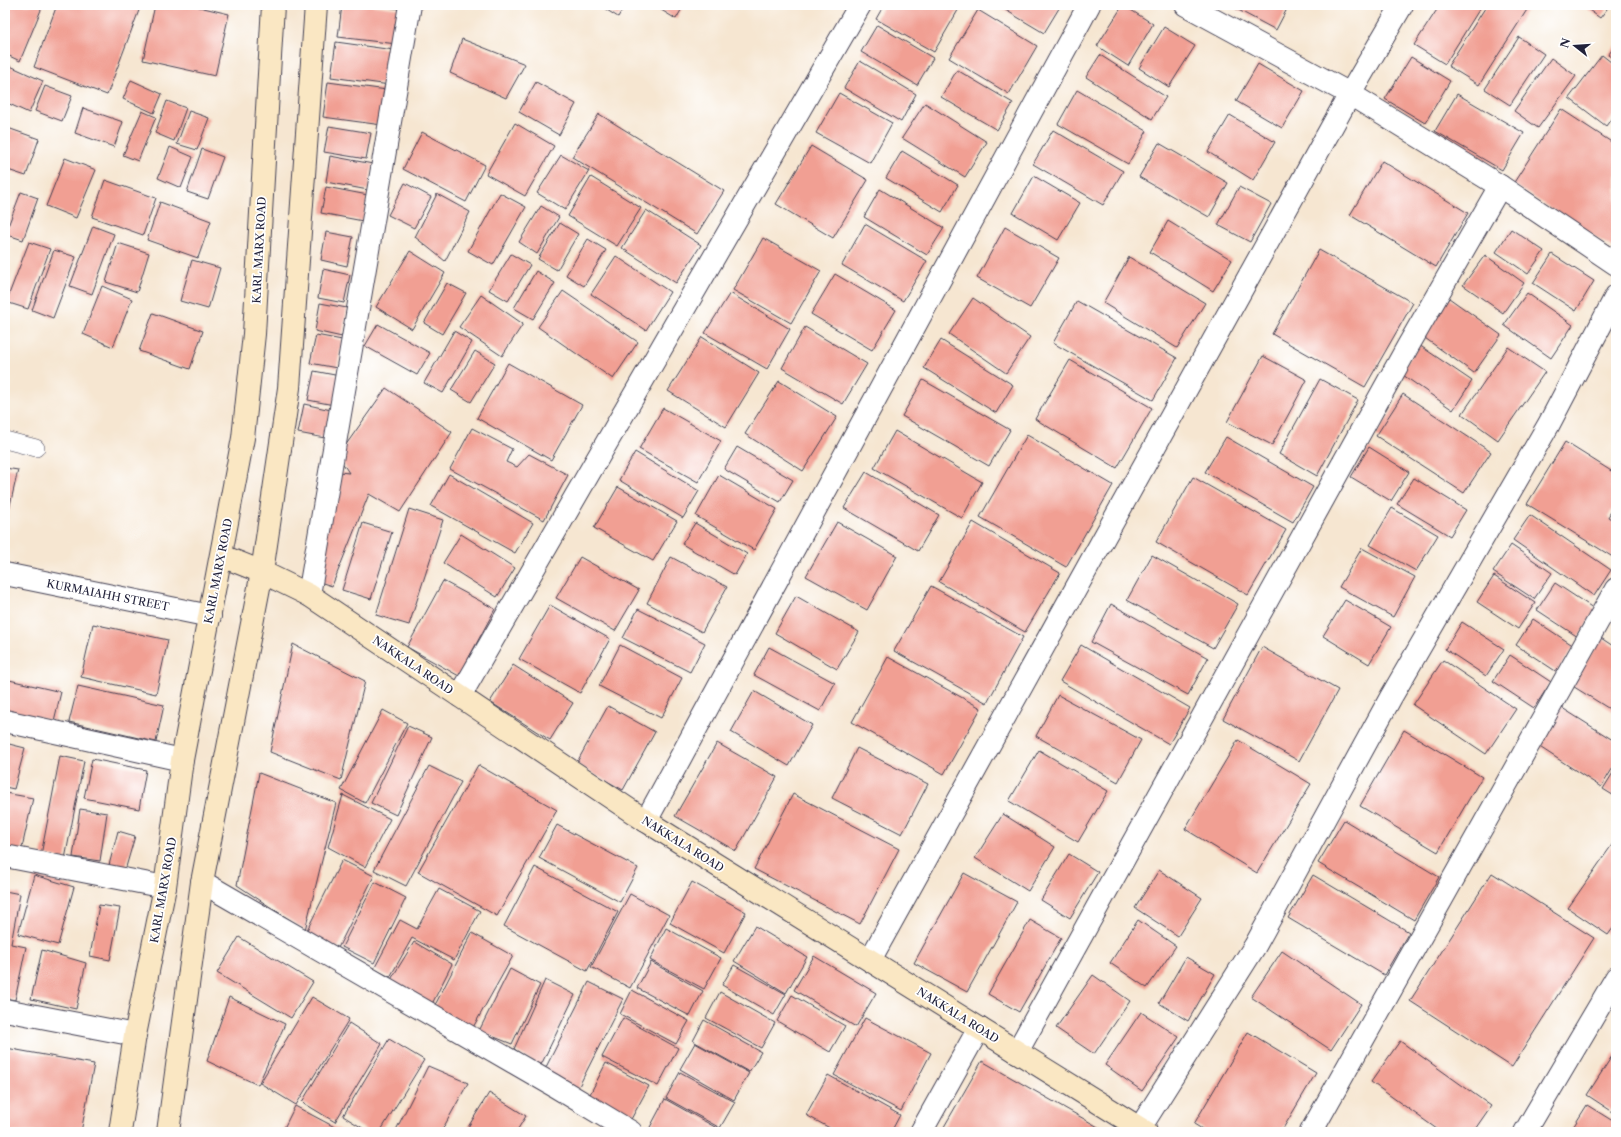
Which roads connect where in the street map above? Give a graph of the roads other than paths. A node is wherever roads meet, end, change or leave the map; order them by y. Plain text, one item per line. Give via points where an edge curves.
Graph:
1 (272, 5) edge
2 (316, 5) edge
3 (410, 5) edge
4 (860, 5) edge
5 (1089, 5) edge
6 (1186, 5) edge
7 (1402, 5) edge
8 (1350, 94) junction
9 (1500, 186) junction
10 (1616, 264) edge
11 (1616, 296) edge
12 (5, 440) edge
13 (36, 448) dead end
14 (222, 556) junction
15 (262, 572) junction
16 (5, 574) edge
17 (1616, 589) edge
18 (309, 595) junction
19 (210, 616) junction
20 (460, 696) junction
21 (5, 721) edge
22 (182, 760) junction
23 (646, 821) junction
24 (5, 856) edge
25 (202, 882) junction
26 (165, 887) junction
27 (870, 960) junction
28 (1616, 978) edge
29 (5, 1010) edge
30 (979, 1028) junction
31 (135, 1035) junction
32 (1017, 1052) junction
33 (1143, 1130) edge
34 (120, 1132) edge
35 (168, 1132) edge
36 (631, 1132) edge
37 (921, 1132) edge
38 (1311, 1132) edge
39 (1524, 1132) edge

1 - 14 main road, KARL MARX ROAD via 254,334 243,438
2 - 15 main road via 289,388
3 - 18 street
4 - 20 street
5 - 23 street
6 - 8 street
7 - 8 street
8 - 9 street
8 - 27 street
9 - 10 street
9 - 32 street via 1408,346
11 - 33 street via 1549,424 1391,697 1255,946
12 - 13 lane
14 - 15 main road, NAKKALA ROAD
14 - 19 main road, KARL MARX ROAD
15 - 18 main road, NAKKALA ROAD
15 - 25 main road
16 - 19 street, KURMAIAHH STREET
17 - 38 street
18 - 20 main road, NAKKALA ROAD
19 - 22 main road, KARL MARX ROAD
20 - 23 main road, NAKKALA ROAD
21 - 22 street
22 - 26 main road, KARL MARX ROAD
23 - 27 main road, NAKKALA ROAD
24 - 26 street
25 - 35 main road
25 - 36 street
26 - 31 main road, KARL MARX ROAD
27 - 30 main road, NAKKALA ROAD
28 - 39 street
29 - 31 street
30 - 32 main road, NAKKALA ROAD
30 - 37 street
31 - 34 main road, KARL MARX ROAD
32 - 33 main road, NAKKALA ROAD

